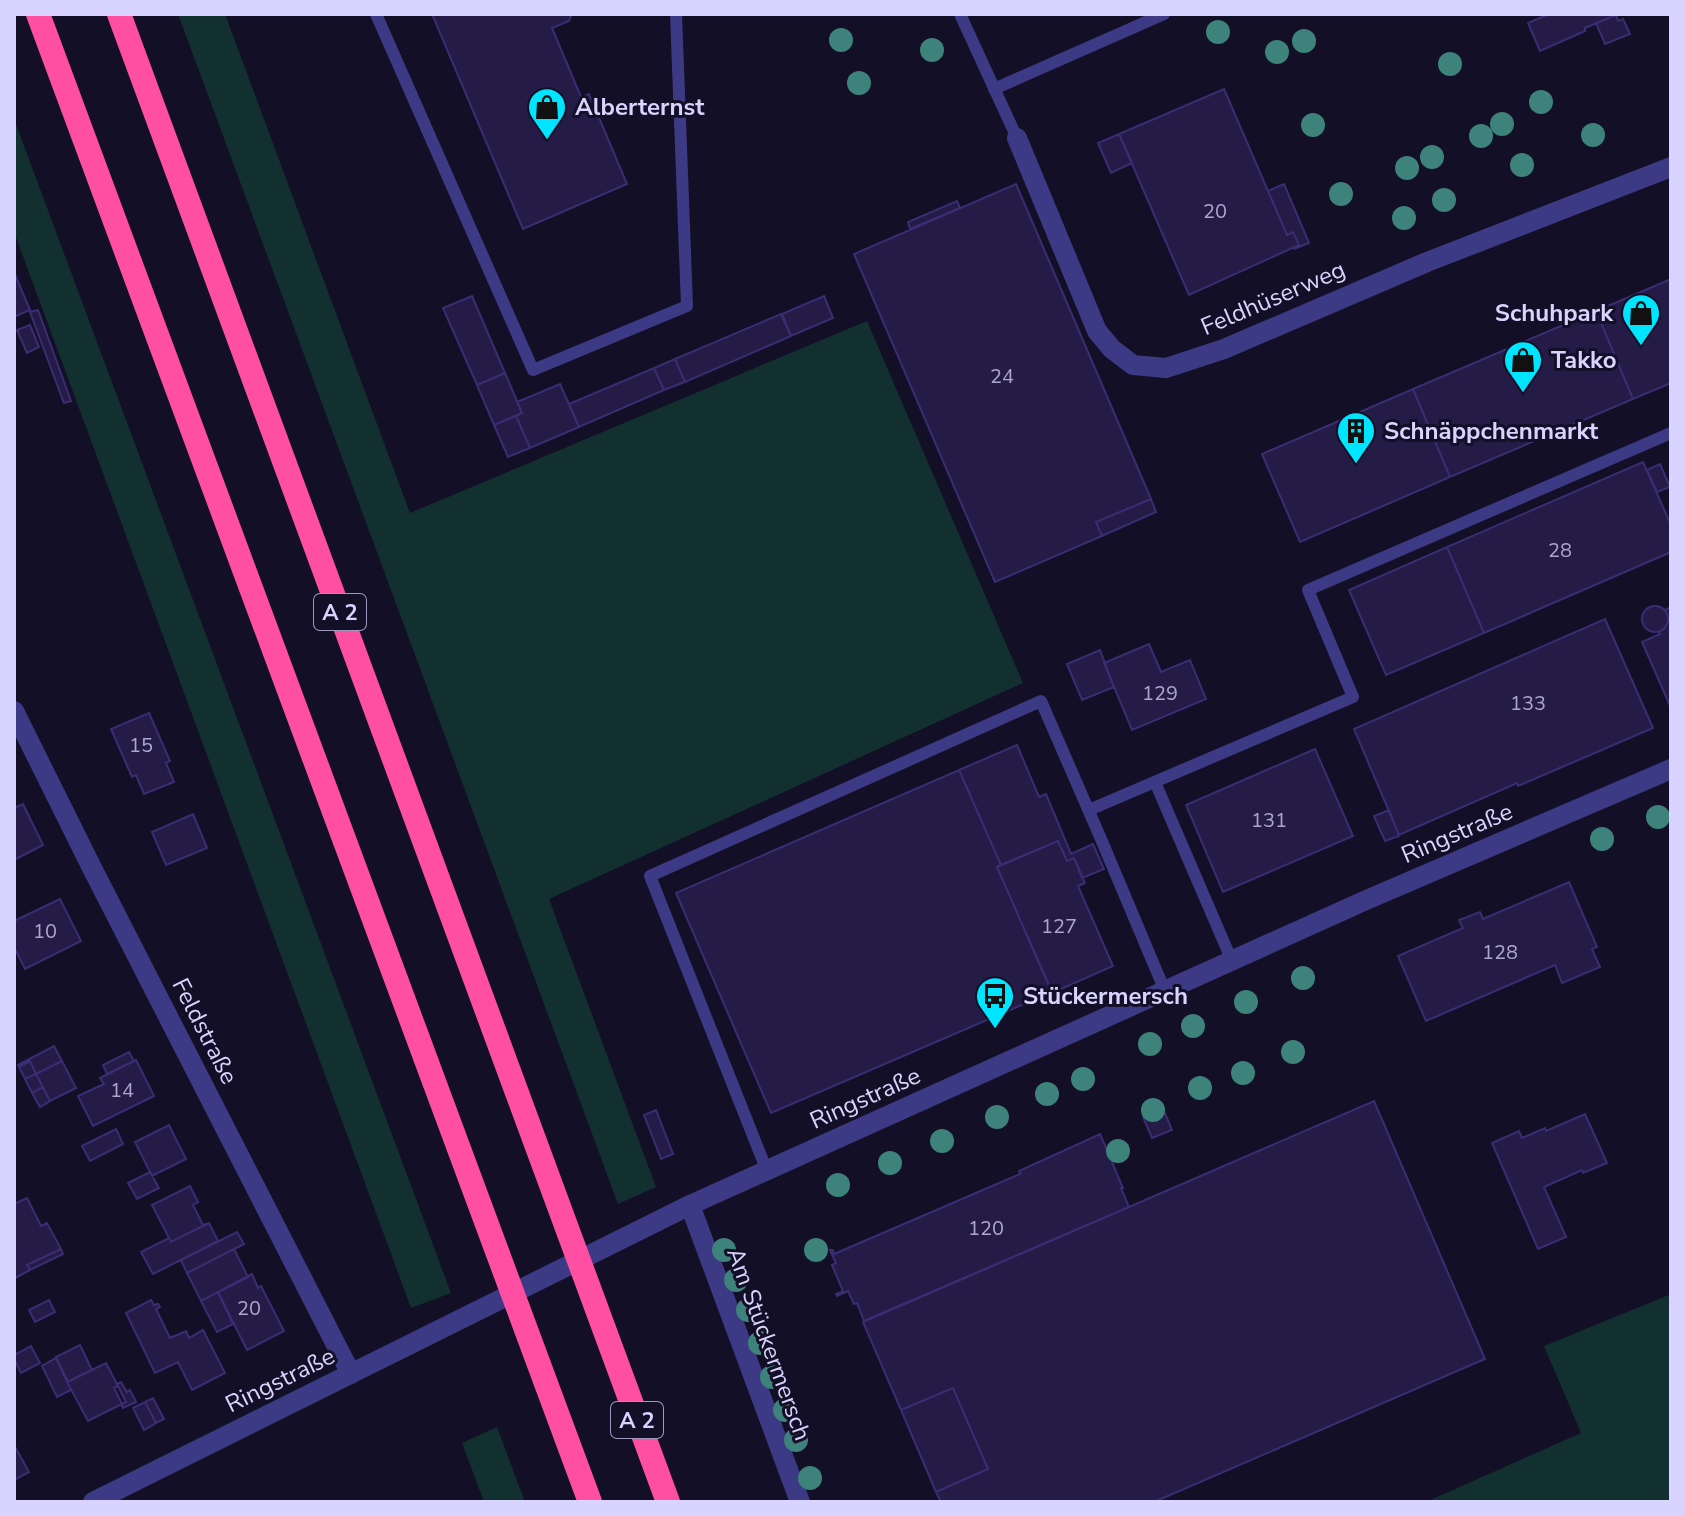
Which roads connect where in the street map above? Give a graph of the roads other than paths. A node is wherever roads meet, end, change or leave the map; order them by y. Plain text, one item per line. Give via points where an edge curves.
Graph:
1 (38, 14) edge
2 (119, 14) edge
3 (376, 14) edge
4 (676, 14) edge
5 (960, 14) edge
6 (1164, 14) edge
7 (994, 89) junction
8 (1017, 138) joint
9 (1671, 167) edge
10 (1671, 433) edge
11 (14, 711) edge
12 (1671, 769) edge
13 (1155, 782) junction
14 (1089, 810) junction
15 (1232, 961) junction
16 (1165, 991) junction
17 (767, 1171) junction
18 (690, 1205) junction
19 (351, 1374) junction
20 (93, 1502) edge
21 (590, 1502) edge
22 (668, 1502) edge
23 (800, 1502) edge

1 - 21 highway
2 - 22 highway, A 2
3 - 4 lane via 533,370 687,306
5 - 7 lane
6 - 7 lane
7 - 8 lane
8 - 9 street, Feldhüserweg via 1097,331 1133,365 1166,368
10 - 13 lane via 1308,590 1353,697
11 - 19 street, Feldstraße
12 - 15 street, Ringstraße
13 - 14 lane
13 - 15 lane
14 - 16 lane
14 - 17 lane via 1041,701 650,876
15 - 16 street, Ringstraße
16 - 17 street, Ringstraße
17 - 18 street, Ringstraße
18 - 19 street, Ringstraße
18 - 23 street, Am Stückermersch
19 - 20 street, Ringstraße

